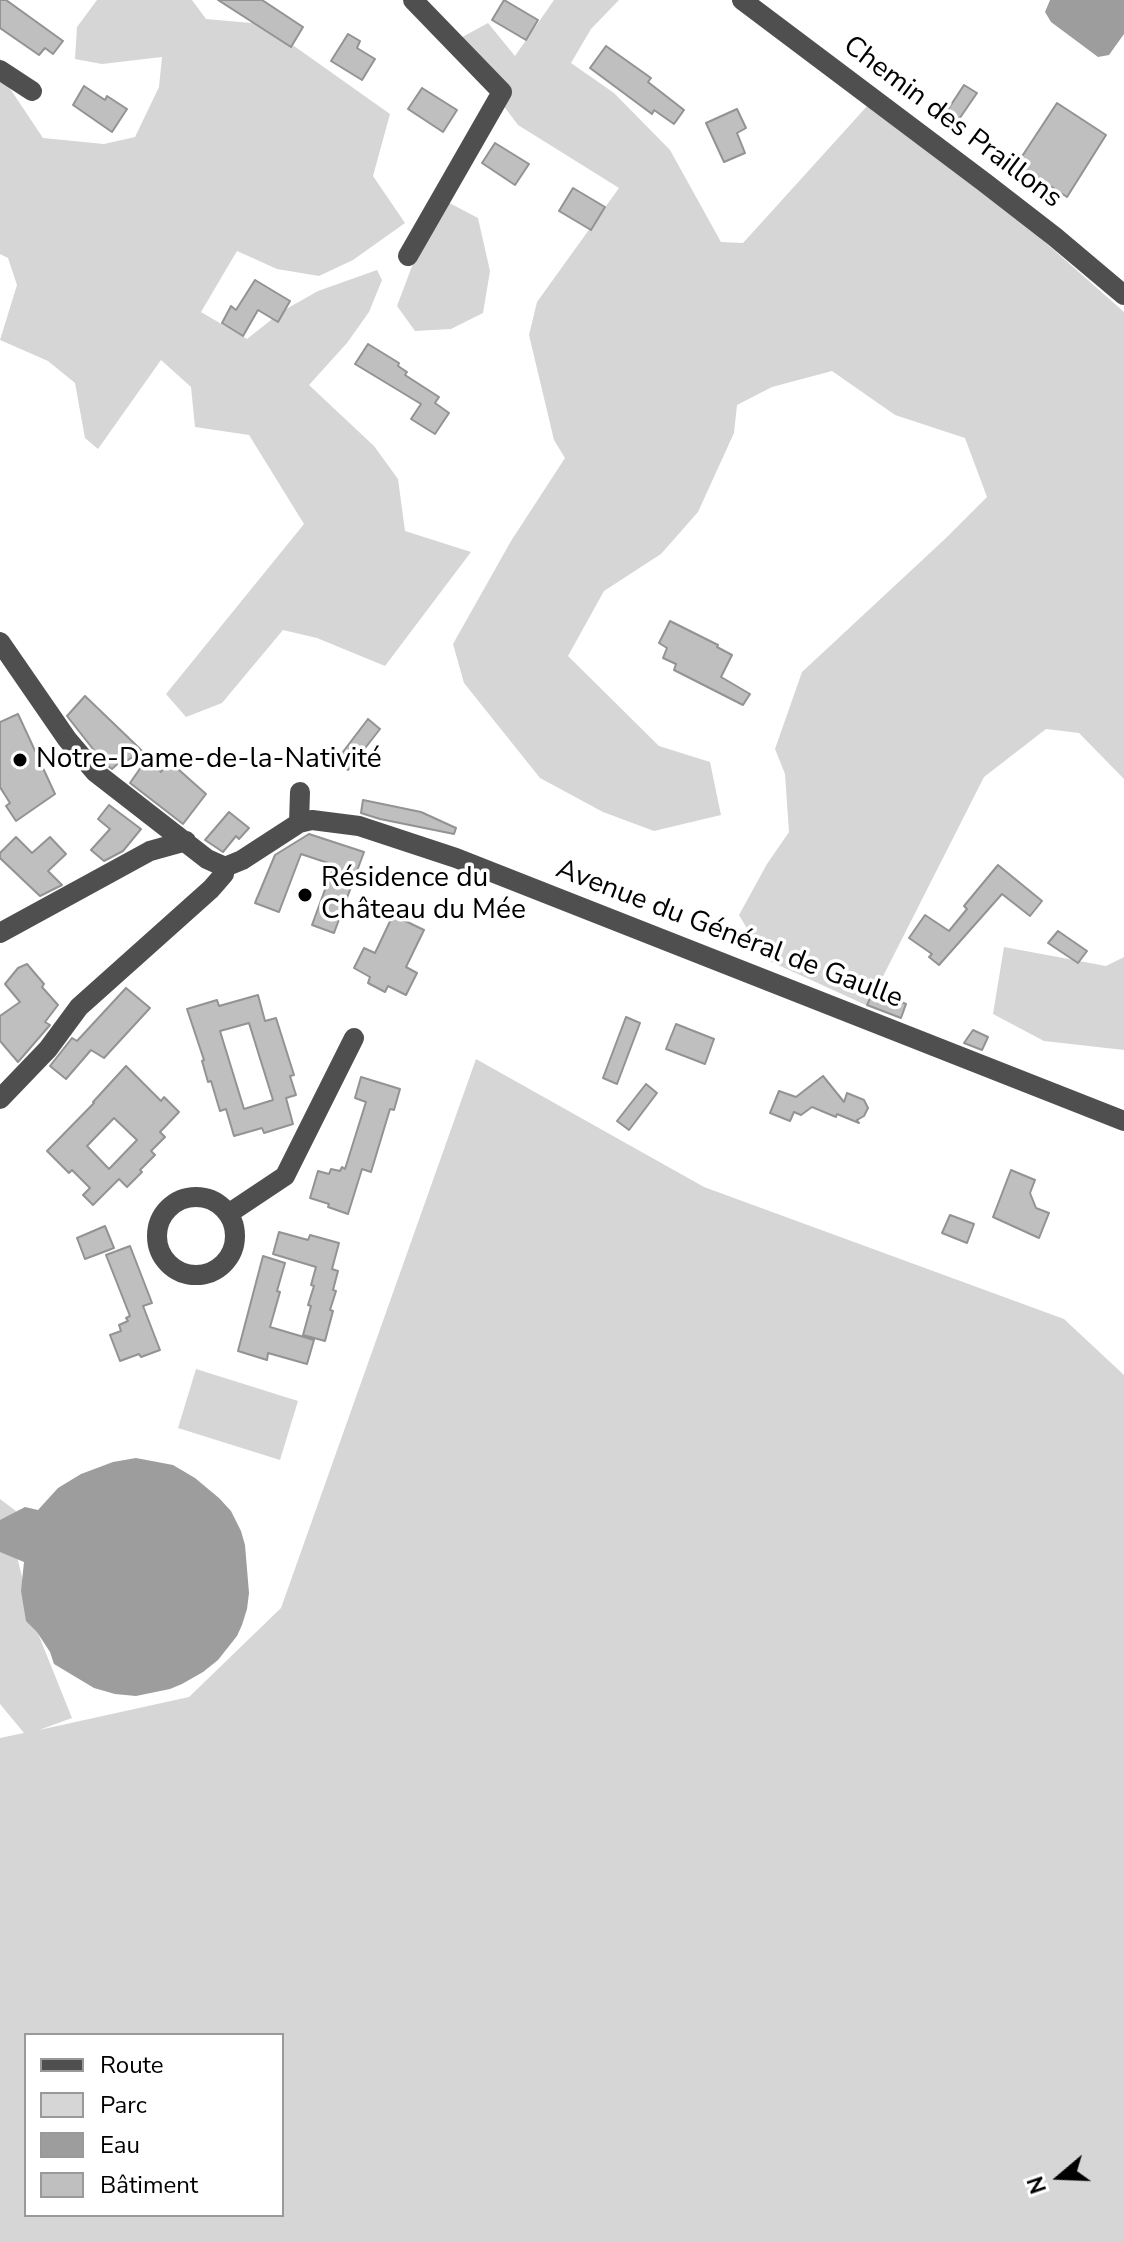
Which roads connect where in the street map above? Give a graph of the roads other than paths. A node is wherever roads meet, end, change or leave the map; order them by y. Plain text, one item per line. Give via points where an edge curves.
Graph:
1 (413, 0) edge
2 (742, 0) edge
3 (0, 70) edge
4 (32, 91) dead end
5 (408, 256) dead end
6 (1124, 295) edge
7 (0, 642) edge
8 (300, 792) dead end
9 (299, 823) junction
10 (186, 841) junction
11 (225, 867) junction
12 (0, 933) edge
13 (354, 1038) dead end
14 (0, 1099) edge
15 (1124, 1121) edge
16 (228, 1214) dead end

1 - 5 street via 502,92
2 - 6 street, Chemin des Praillons
3 - 4 street
7 - 10 street via 95,772
8 - 9 street
9 - 11 street
9 - 15 street, Avenue du Général de Gaulle via 359,826 456,858
10 - 11 street
10 - 12 street via 150,851
11 - 14 street via 211,889 79,1007
13 - 16 street via 285,1176

